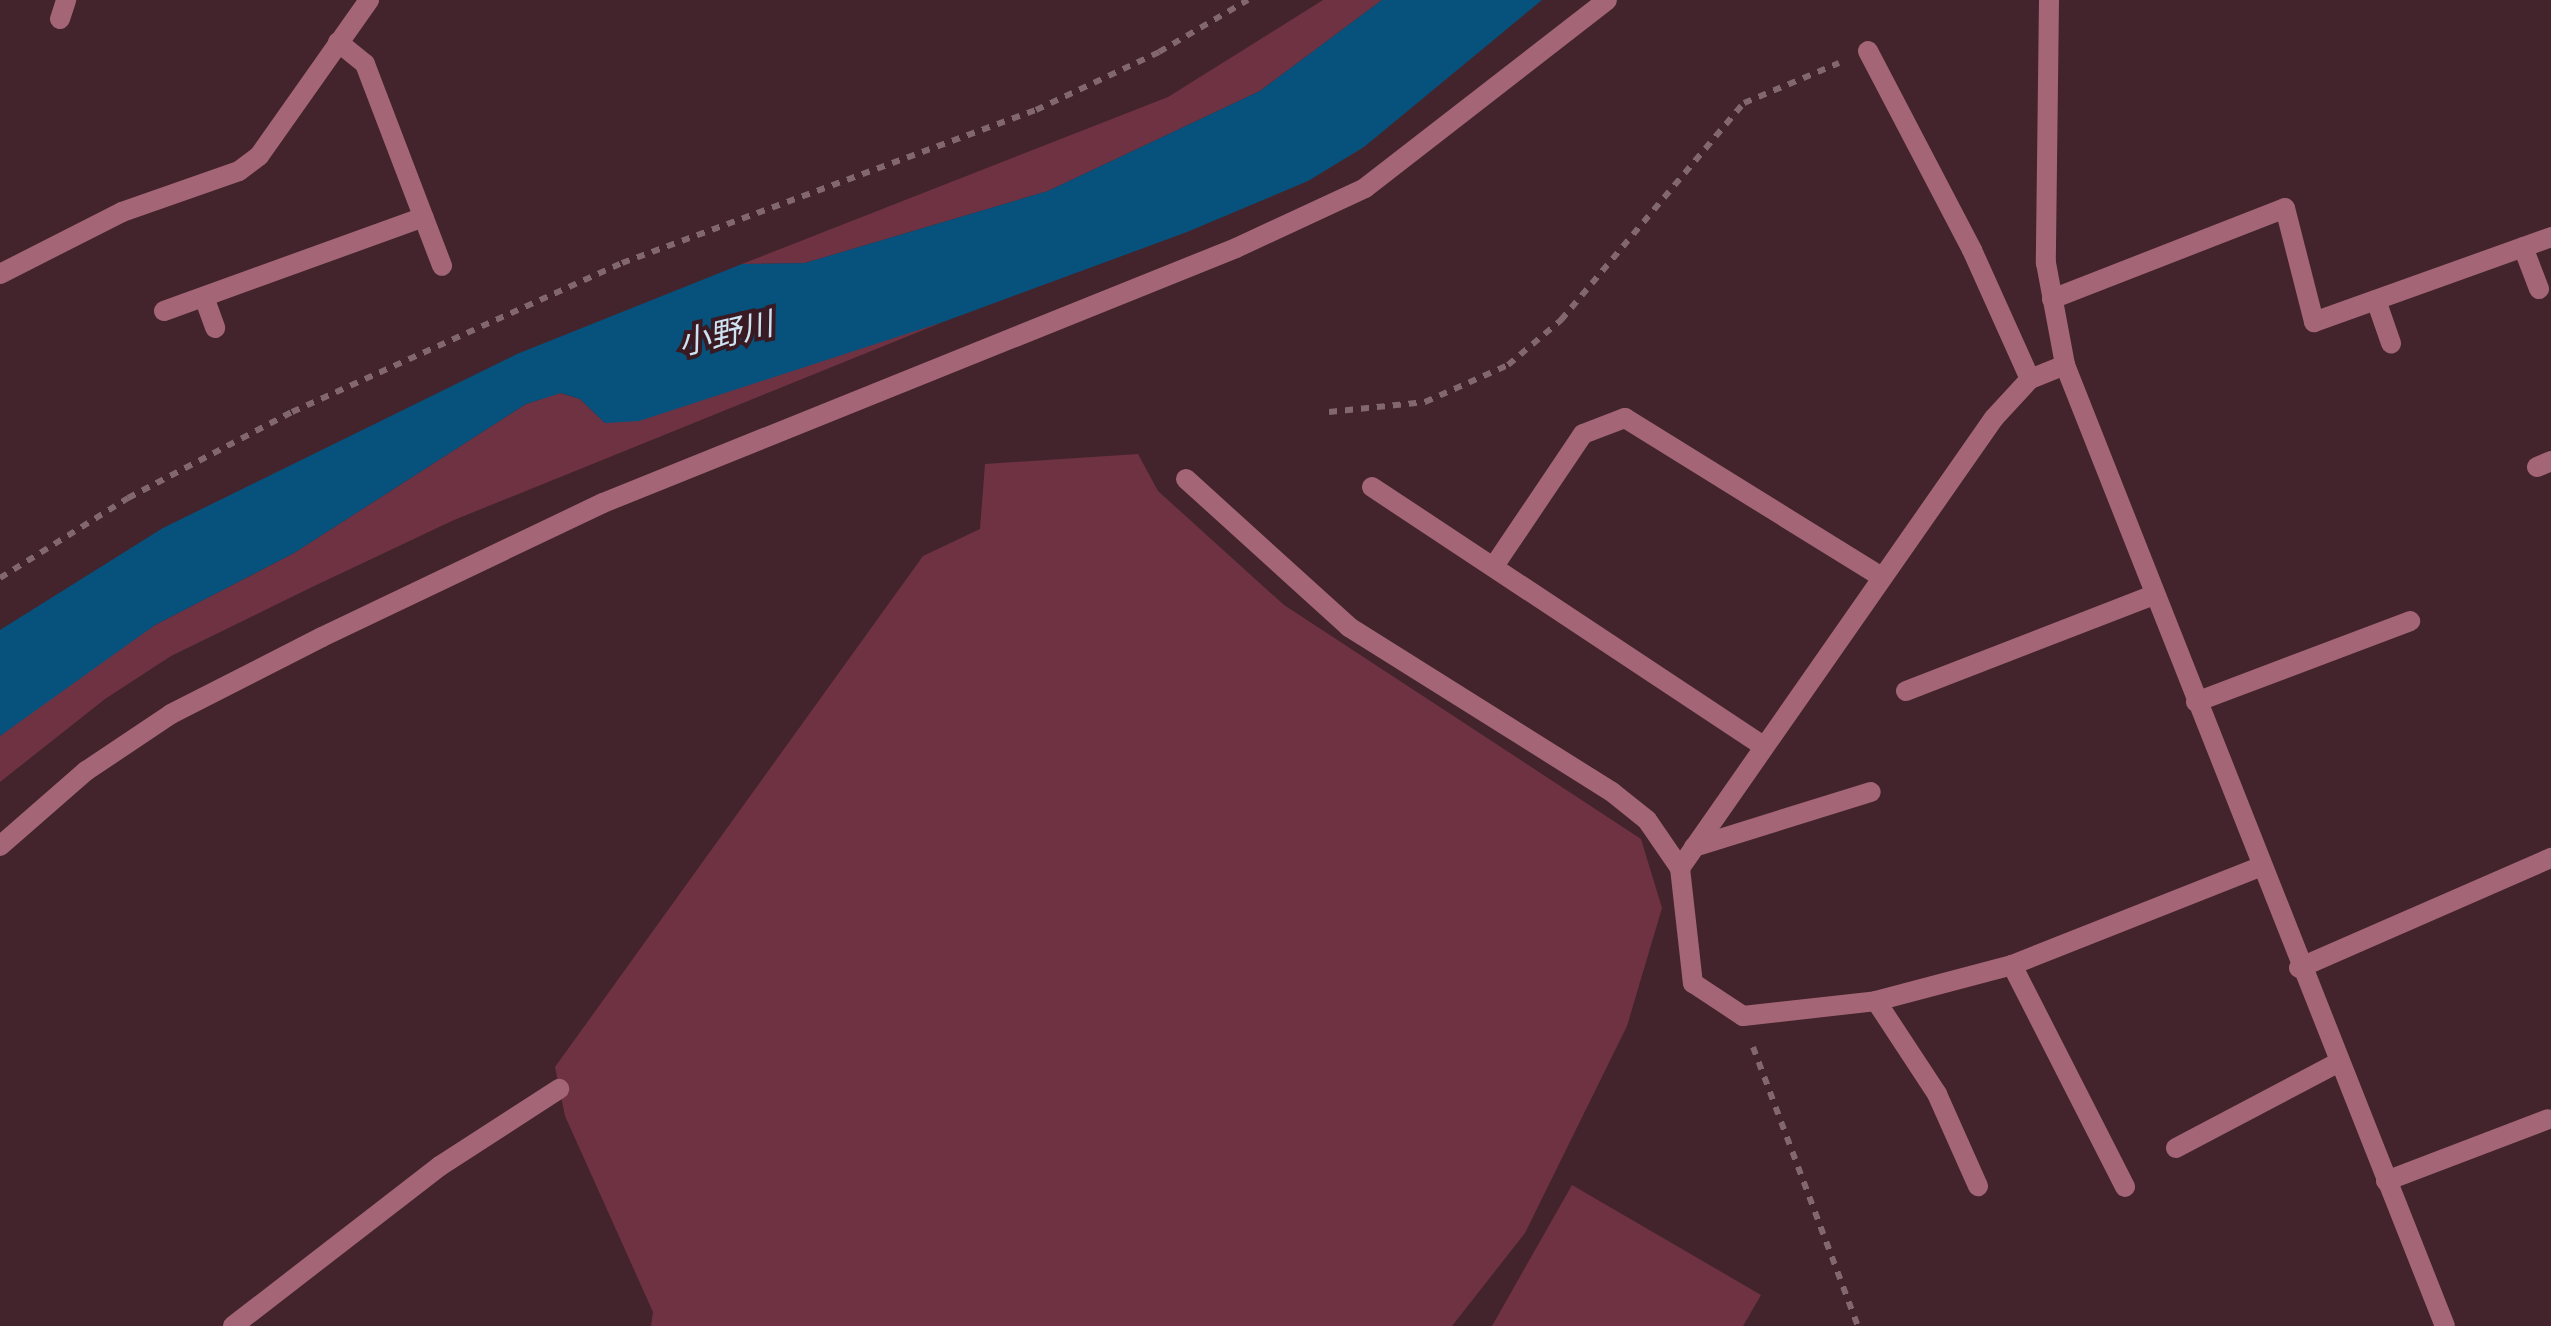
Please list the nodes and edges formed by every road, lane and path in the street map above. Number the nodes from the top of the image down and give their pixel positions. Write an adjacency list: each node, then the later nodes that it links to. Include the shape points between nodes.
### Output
1 (370, 0): 6 (street)
2 (1248, 0): 27 (path, via 1159,52 1036,110 622,263 292,412 128,498)
3 (1608, 0): 34 (street, via 1365,188 1236,248 602,503 322,637 171,714 86,771)
4 (2071, 0): 5 (street)
5 (2049, 6): 15 (street, via 2046,263)
6 (338, 42): 8 (street, via 365,64); 12 (street, via 259,156 239,172 122,212)
7 (1868, 51): 21 (street, via 1972,250); 22 (path, via 1744,103 1561,320 1508,365 1425,402)
8 (422, 217): 11 (street); 14 (street)
9 (2551, 236): 10 (street)
10 (2523, 247): 13 (street); 16 (street)
11 (442, 266)
12 (0, 274)
13 (2539, 289)
14 (204, 297): 17 (street); 18 (street)
15 (2052, 299): 16 (street, via 2284,208 2314,322); 20 (street)
16 (2376, 300): 19 (street)
17 (164, 311)
18 (215, 328)
19 (2391, 342)
20 (2064, 365): 21 (street); 28 (street)
21 (2030, 379): 26 (street, via 1994,418)
22 (1329, 412)
23 (1186, 479): 38 (street, via 1349,627 1612,792 1647,820)
24 (1372, 488): 25 (street)
25 (1494, 566): 26 (street, via 1582,434 1625,418); 32 (street)
26 (1881, 577): 32 (street)
27 (0, 578)
28 (2154, 595): 30 (street); 31 (street)
29 (2410, 621): 31 (street)
30 (1906, 691)
31 (2196, 702): 37 (street)
32 (1762, 745): 35 (street)
33 (1871, 792): 35 (street)
34 (0, 846)
35 (1694, 847): 38 (street)
36 (2551, 858): 40 (street)
37 (2260, 867): 39 (street); 40 (street)
38 (1680, 868): 42 (street, via 1693,983)
39 (2012, 965): 41 (street); 49 (street)
40 (2299, 968): 43 (street)
41 (1876, 1001): 42 (street); 48 (street, via 1936,1094)
42 (1743, 1016): 51 (path)
43 (2337, 1063): 46 (street); 47 (street)
44 (559, 1089): 50 (street, via 440,1166)
45 (2548, 1119): 47 (street)
46 (2176, 1148)
47 (2386, 1181): 52 (street)
48 (1978, 1186)
49 (2126, 1187)
50 (234, 1326)
51 (1858, 1326)
52 (2444, 1326)

